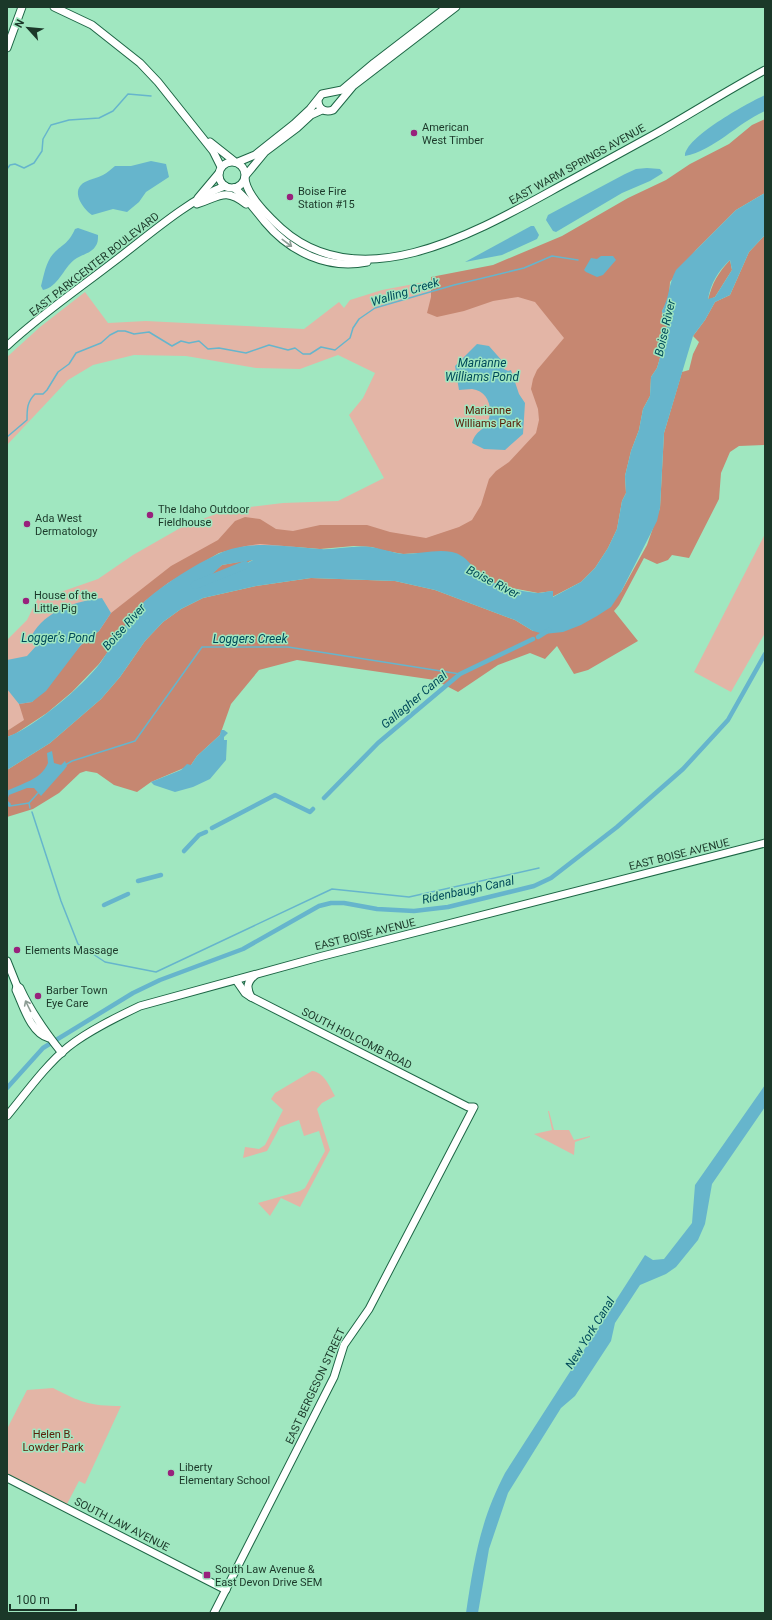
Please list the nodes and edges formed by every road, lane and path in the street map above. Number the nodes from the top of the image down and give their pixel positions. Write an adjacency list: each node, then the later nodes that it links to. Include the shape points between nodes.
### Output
1 (22, 7): 5 (street)
2 (54, 7): 11 (street, via 92,25 140,63 161,85)
3 (447, 7): 7 (street, via 374,62 342,90)
4 (456, 7): 9 (street, via 353,86)
5 (7, 48)
6 (765, 70): 20 (street, EAST WARM SPRINGS AVENUE, via 488,226 454,241)
7 (330, 92): 8 (street, via 322,94); 9 (street, via 336,97)
8 (318, 100): 10 (street); 12 (street, via 302,118 255,155)
9 (337, 104): 10 (street, via 330,111)
10 (322, 110): 14 (street, via 311,114 265,152)
11 (201, 137): 12 (street); 13 (street, via 215,155)
12 (236, 162): 13 (street, via 227,162); 14 (street, via 243,167)
13 (220, 170): 15 (street, via 220,180); 17 (street, EAST PARKCENTER BOULEVARD)
14 (246, 176): 16 (street, via 241,184); 20 (street, EAST WARM SPRINGS AVENUE, via 247,188 251,195 276,224 303,245 323,254 345,258)
15 (225, 186): 16 (street); 17 (street, EAST PARKCENTER BOULEVARD)
16 (234, 188): 19 (street, EAST WARM SPRINGS AVENUE)
17 (195, 201): 18 (street, EAST PARKCENTER BOULEVARD)
18 (188, 207): 19 (street, via 217,195 229,195 239,199); 21 (street, EAST PARKCENTER BOULEVARD)
19 (259, 216): 20 (street, EAST WARM SPRINGS AVENUE, one-way to 20, via 300,252 322,260 352,264)
20 (391, 256)
21 (7, 346)
22 (765, 843): 24 (street, EAST BOISE AVENUE)
23 (7, 961): 27 (street, via 34,1017)
24 (255, 975): 25 (street, EAST BOISE AVENUE); 26 (street, via 247,986)
25 (236, 980): 26 (street, SOUTH HOLCOMB ROAD); 27 (street, EAST BOISE AVENUE, via 140,1006 69,1046)
26 (251, 997): 28 (street, SOUTH HOLCOMB ROAD, via 468,1107)
27 (62, 1053): 29 (street, EAST BOISE AVENUE)
28 (474, 1107): 31 (street, EAST BERGESON STREET, via 369,1309 344,1345 334,1377)
29 (7, 1116)
30 (7, 1478): 31 (street, SOUTH LAW AVENUE)
31 (226, 1590): 32 (street, EAST BERGESON STREET)
32 (214, 1613)

